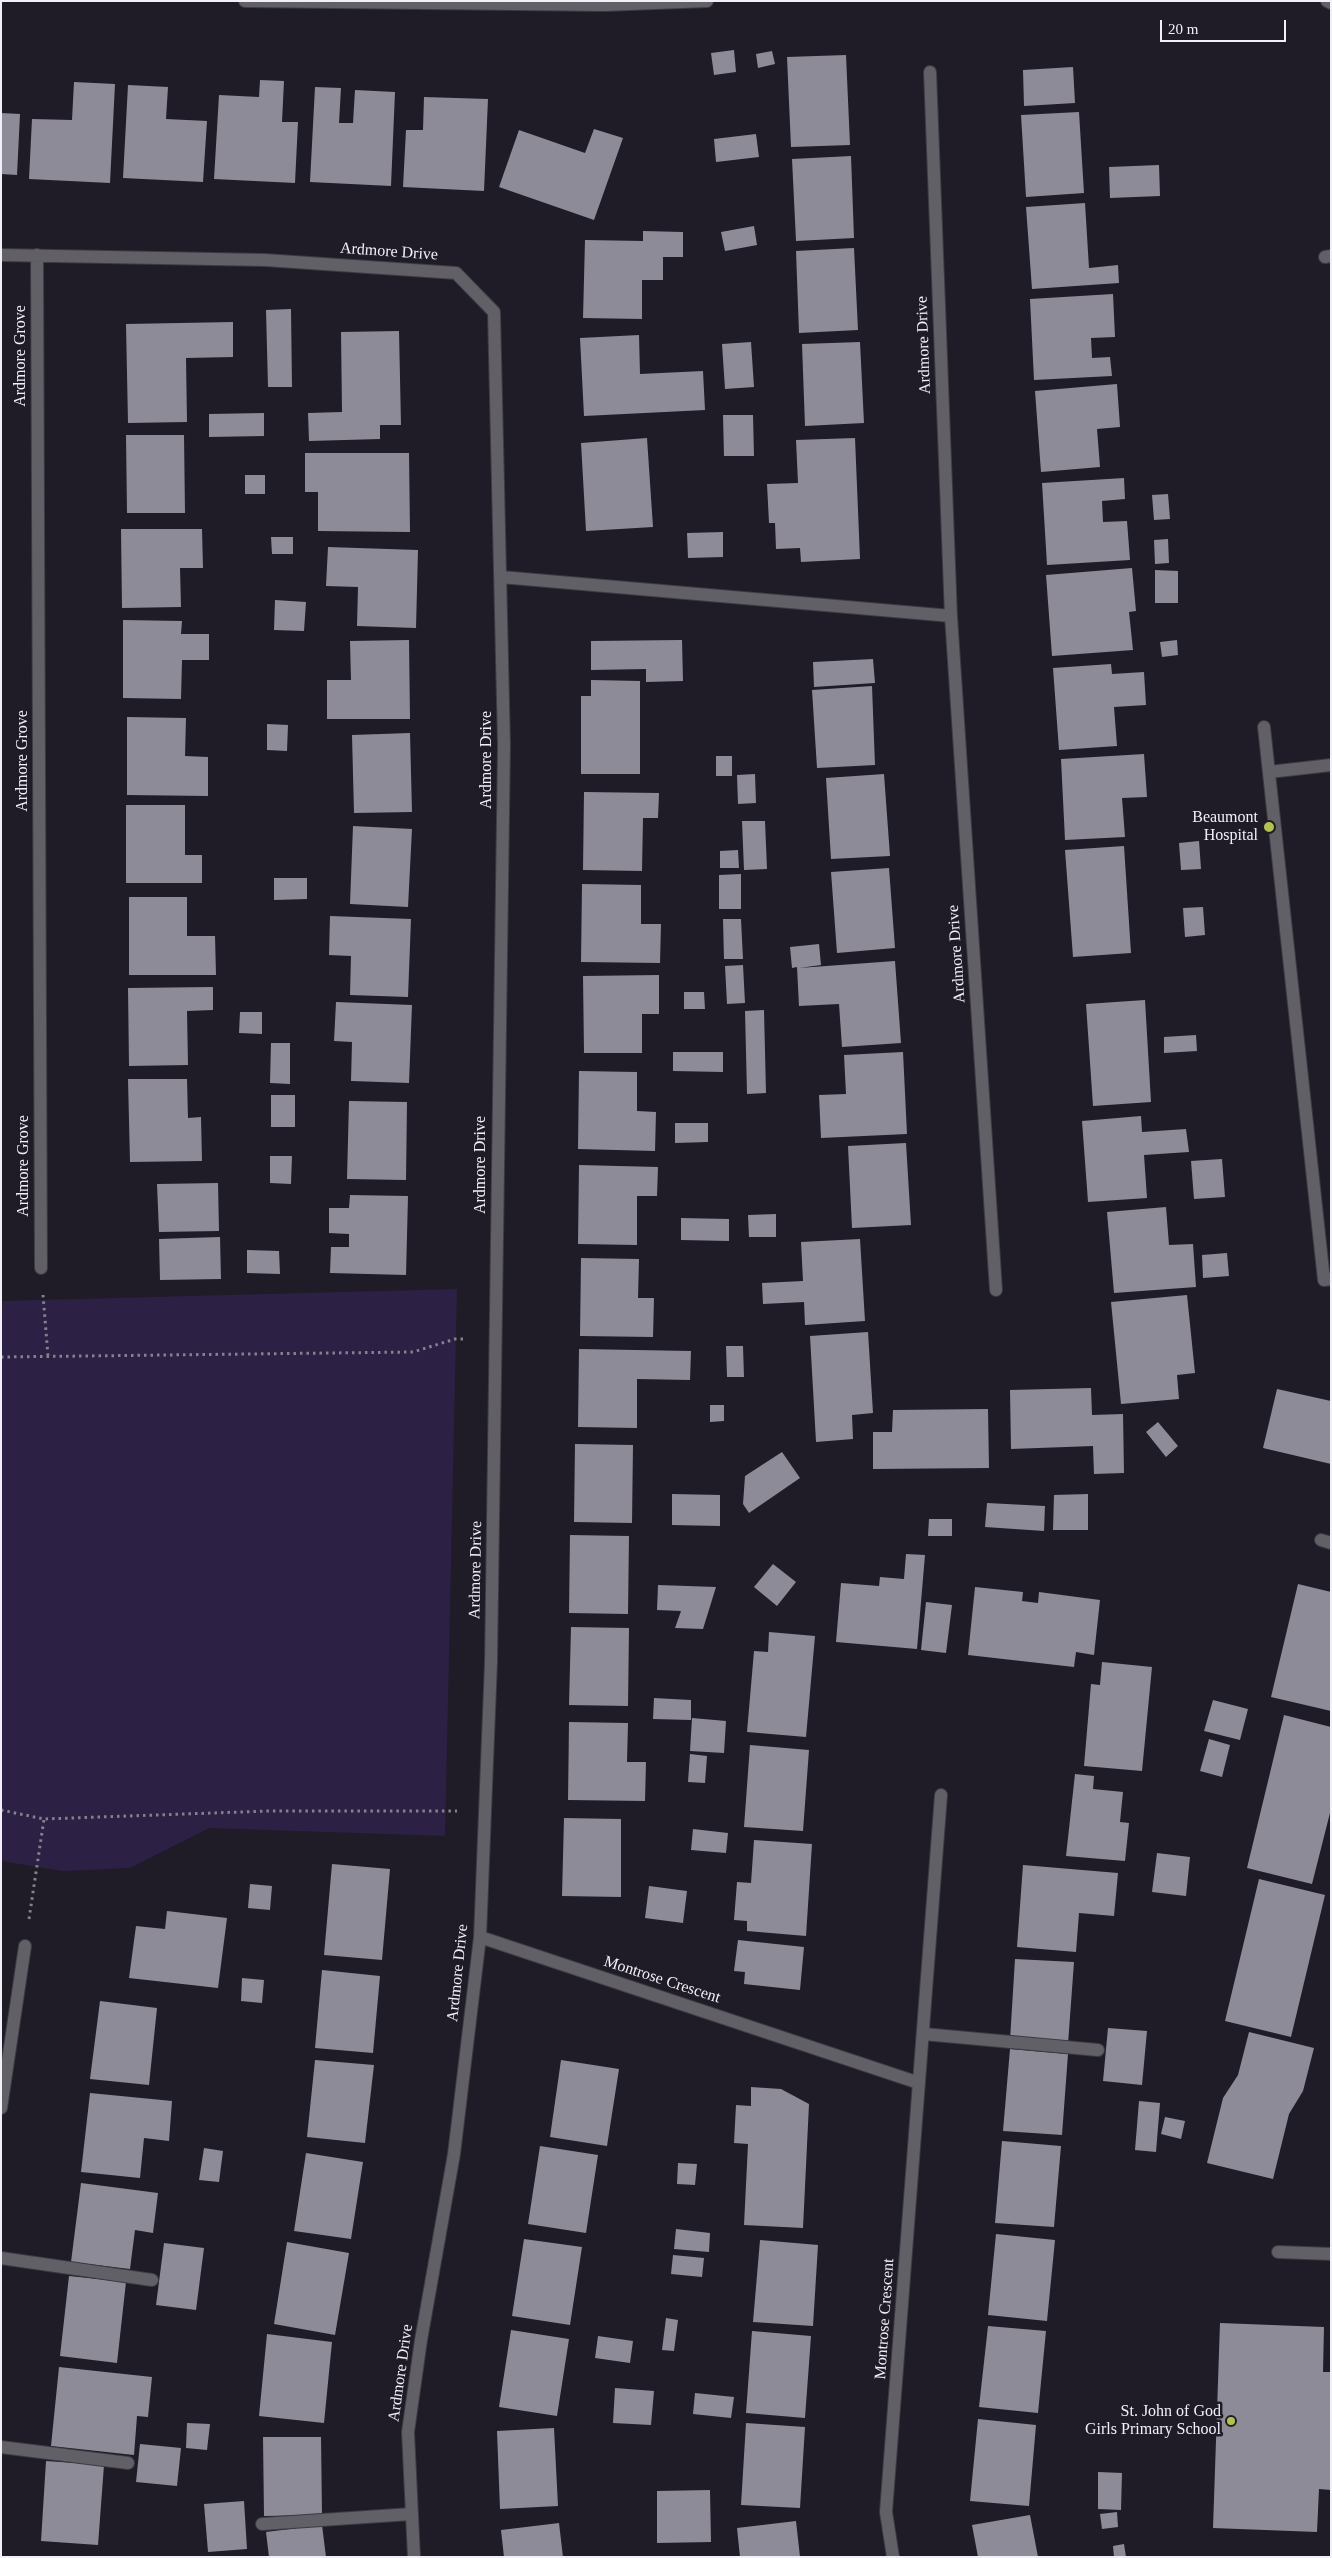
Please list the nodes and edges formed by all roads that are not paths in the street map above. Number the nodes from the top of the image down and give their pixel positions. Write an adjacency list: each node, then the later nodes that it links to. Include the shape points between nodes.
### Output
1 (245, 1): 2 (street, via 595,5)
2 (707, 1)
3 (1327, 1): 4 (street)
4 (1331, 3)
5 (930, 72): 9 (street, Ardmore Drive)
6 (1, 255): 7 (street, Ardmore Drive)
7 (37, 255): 8 (street, Ardmore Drive, via 265,260 456,273 494,312); 13 (street, Ardmore Grove)
8 (501, 577): 9 (street); 17 (street, Ardmore Drive, via 504,745 496,1338 491,1652)
9 (950, 616): 15 (street, Ardmore Drive)
10 (1264, 727): 12 (street)
11 (1331, 764): 12 (street)
12 (1270, 772): 14 (street, via 1324,1280)
13 (41, 1268)
14 (1331, 1279)
15 (996, 1290)
16 (941, 1796): 19 (street, Montrose Crescent)
17 (480, 1937): 21 (street, Montrose Crescent); 29 (street, Ardmore Drive, via 454,2154 408,2432)
18 (25, 1946): 22 (street)
19 (924, 2034): 20 (street); 21 (street, Montrose Crescent)
20 (1098, 2050)
21 (919, 2084): 32 (street, Montrose Crescent, via 886,2512)
22 (1, 2108)
23 (1278, 2252): 24 (street)
24 (1331, 2254)
25 (1, 2258): 26 (street)
26 (152, 2280)
27 (1, 2447): 28 (street)
28 (128, 2464)
29 (411, 2514): 30 (street); 31 (street, Ardmore Drive)
30 (262, 2524)
31 (414, 2557)
32 (893, 2557)

